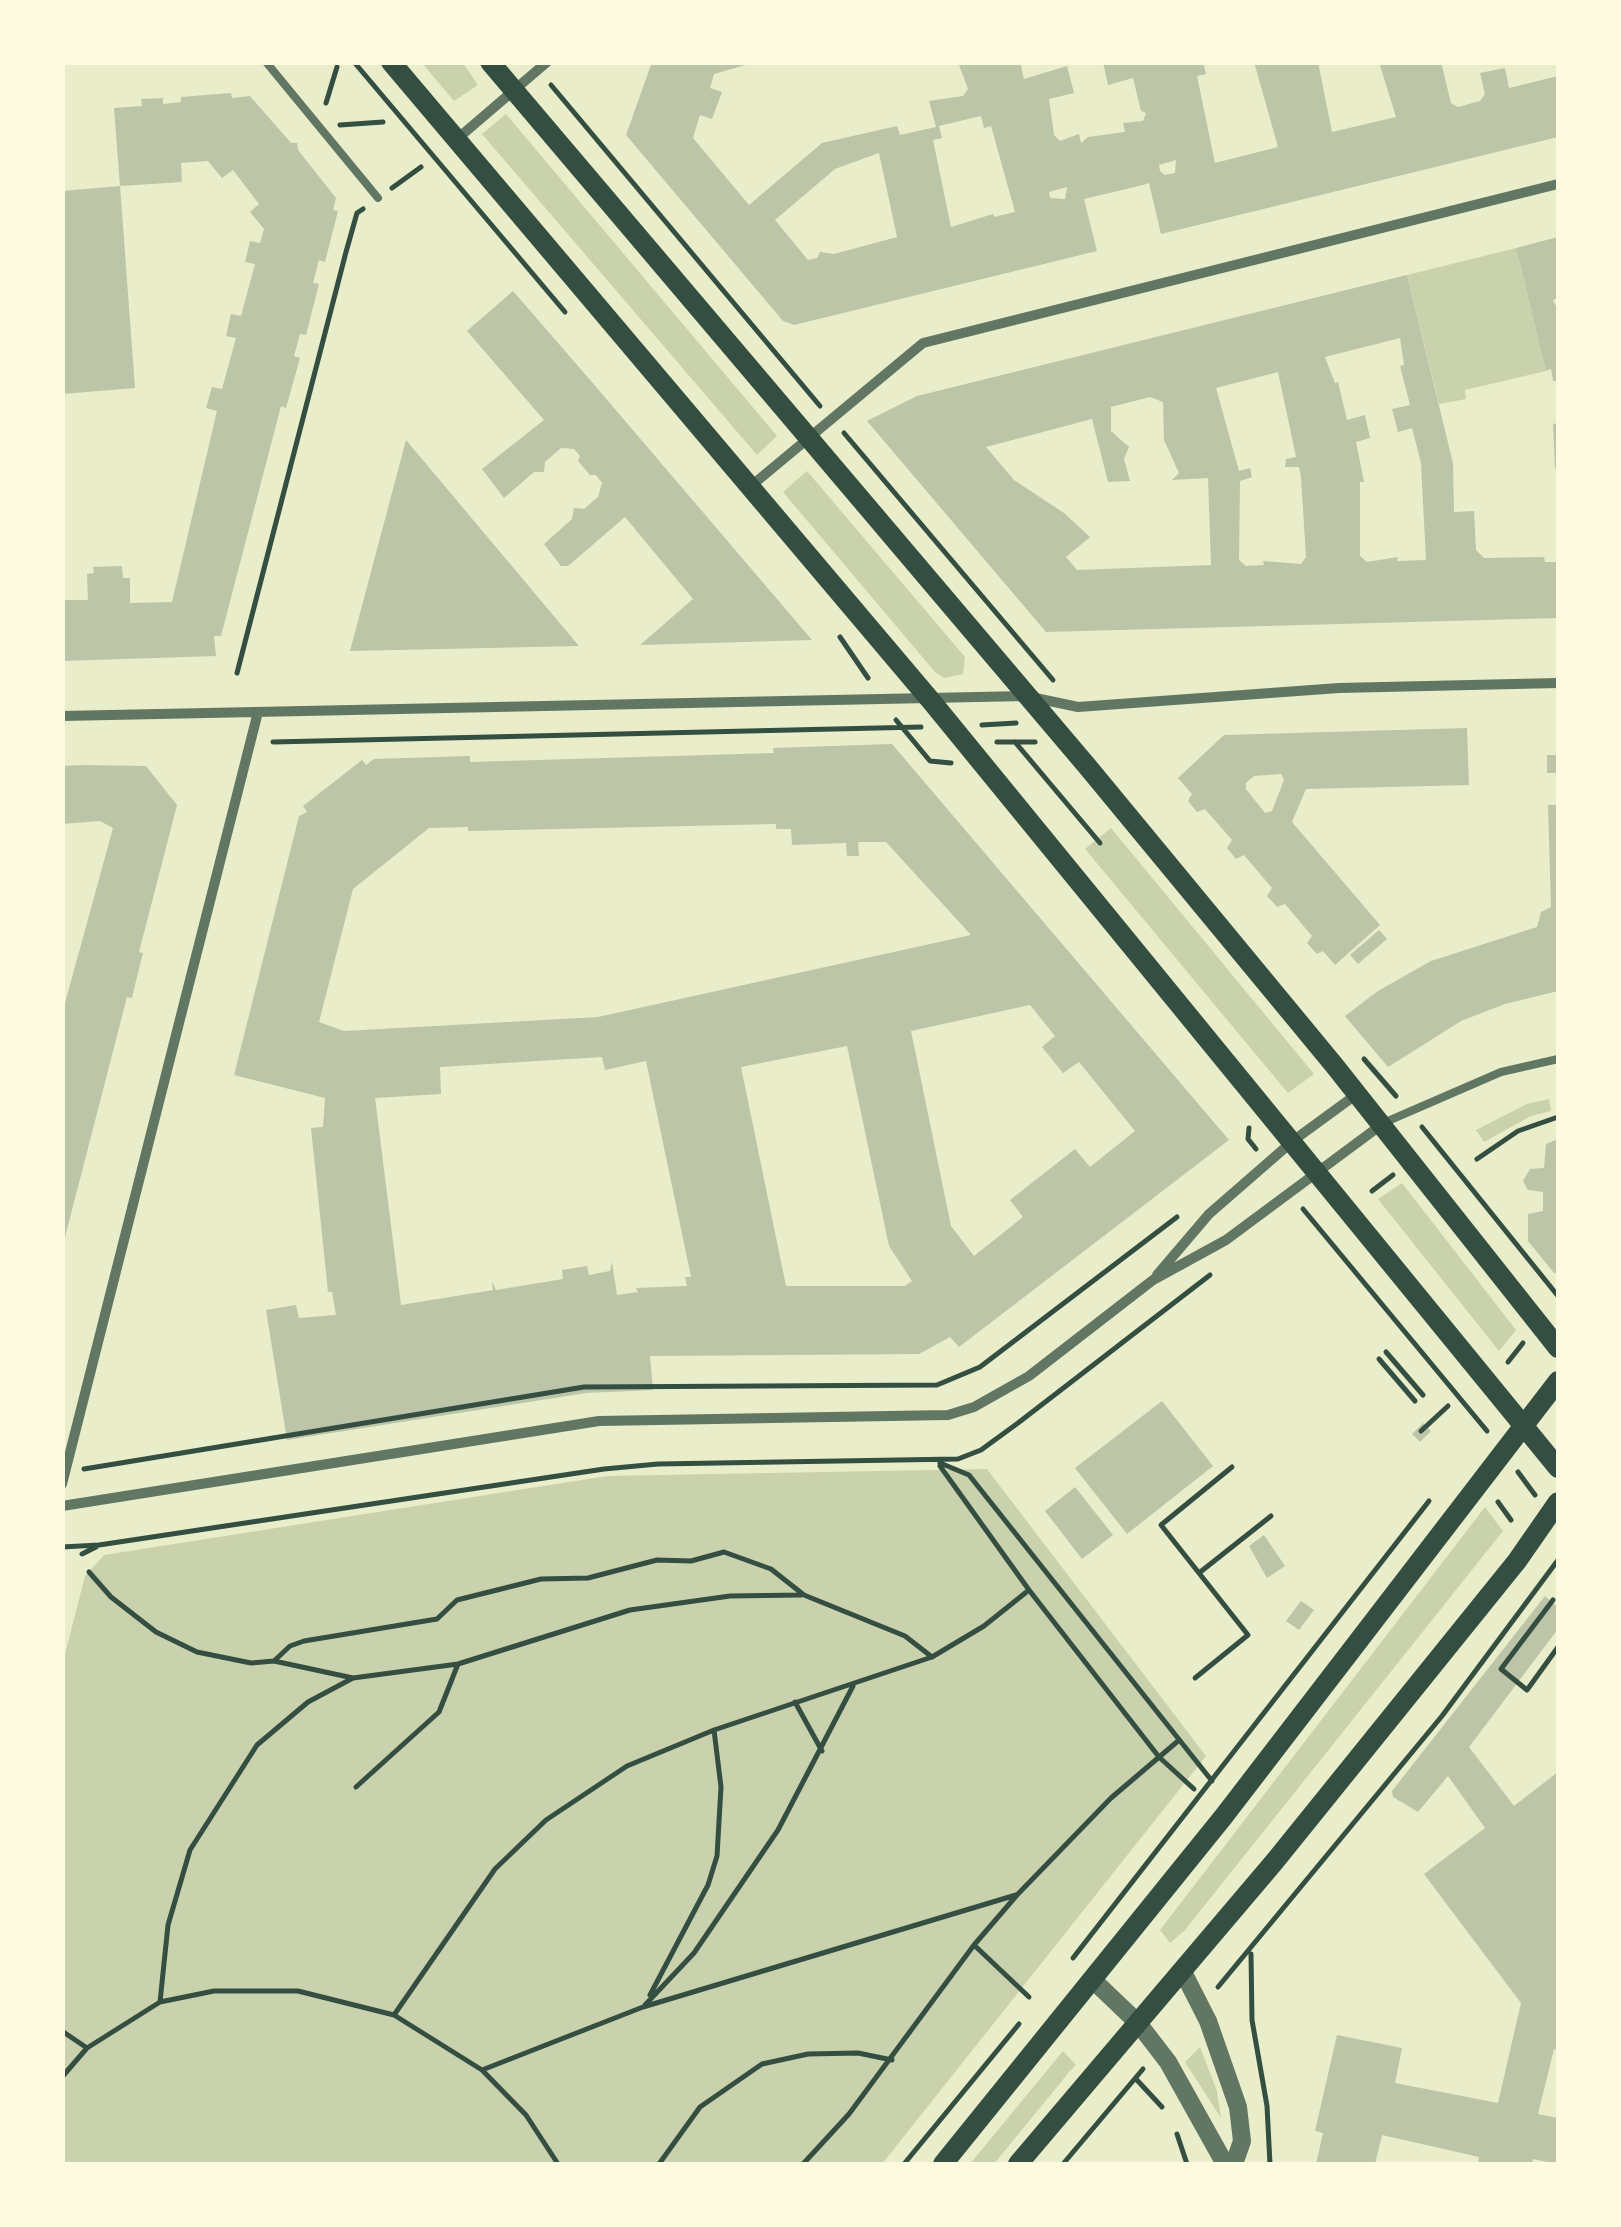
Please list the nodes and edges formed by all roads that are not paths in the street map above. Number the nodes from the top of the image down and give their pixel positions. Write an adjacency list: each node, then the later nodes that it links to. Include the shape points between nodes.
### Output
1 (266, 62): 8 (lane)
2 (391, 62): 6 (main road)
3 (490, 62): 5 (main road)
4 (547, 62): 5 (street)
5 (514, 91): 6 (street); 9 (main road)
6 (456, 140): 10 (main road)
7 (1558, 184): 9 (street, via 923,342)
8 (378, 198)
9 (807, 436): 10 (street); 12 (main road)
10 (751, 486): 13 (main road)
11 (1558, 683): 12 (street, via 1348,688 1078,708)
12 (1026, 696): 13 (street); 17 (main road)
13 (932, 702): 14 (street); 19 (main road)
14 (258, 712): 15 (street); 26 (street)
15 (62, 716)
16 (1558, 1059): 18 (lane, via 1501,1072)
17 (1357, 1094): 18 (main road); 19 (street)
18 (1381, 1124): 20 (street); 22 (main road)
19 (1294, 1140): 20 (main road); 21 (street, via 1209,1214)
20 (1319, 1170): 21 (street, via 1226,1240); 24 (main road)
21 (1154, 1280): 28 (street, via 1029,1376 974,1407 926,1417 599,1421)
22 (1558, 1348)
23 (1558, 1381): 24 (main road)
24 (1525, 1426): 25 (main road); 30 (main road)
25 (1558, 1468)
26 (62, 1484)
27 (1558, 1502): 29 (main road)
28 (62, 1506)
29 (1183, 1972): 31 (main road); 35 (street, via 1238,2107 1242,2141)
30 (1094, 1981): 31 (street); 32 (main road)
31 (1138, 2023): 33 (main road); 34 (street, via 1195,2104)
32 (942, 2164)
33 (1018, 2164)
34 (1225, 2164)
35 (1234, 2164)

